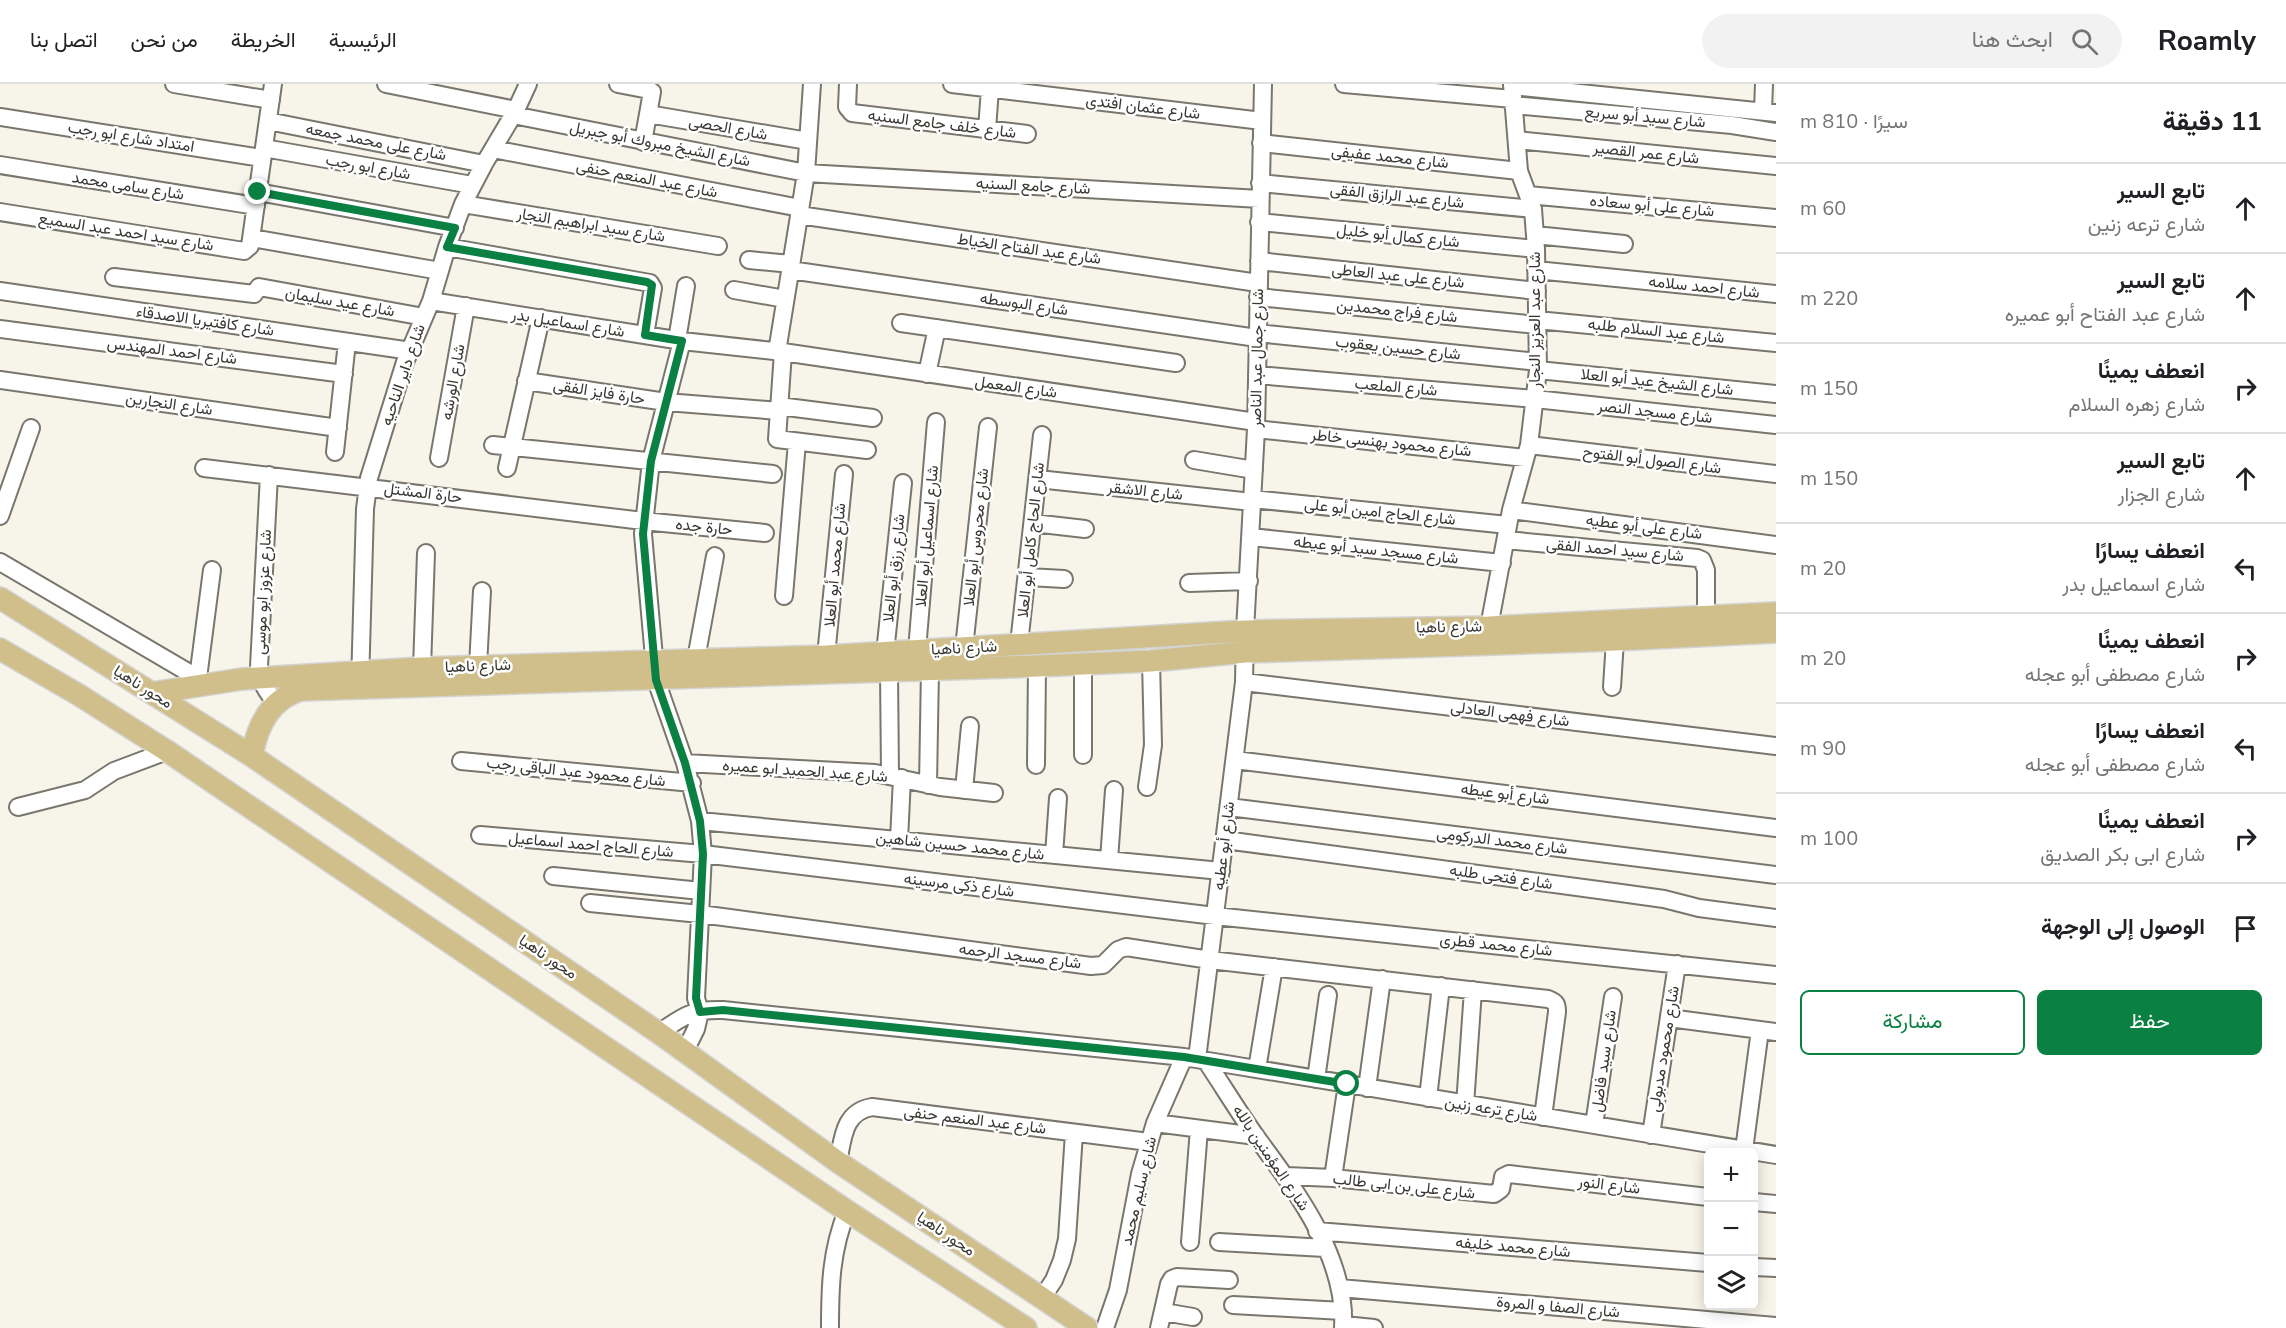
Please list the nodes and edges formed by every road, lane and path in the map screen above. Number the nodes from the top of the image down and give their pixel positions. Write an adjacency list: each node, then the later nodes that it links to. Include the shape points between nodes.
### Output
1 (174, 84): 12 (street)
2 (386, 84): 15 (street, شارع الشيخ مبروك أبو جبريل)
3 (528, 84): 15 (street, شارع داير الناحيه)
4 (618, 84): 16 (street, via 652,92)
5 (812, 84): 24 (street)
6 (848, 84): 20 (street, شارع خلف جامع السنيه, via 847,107 852,113)
7 (952, 84): 11 (street, شارع عثمان افتدى)
8 (1263, 84): 19 (street, شارع جمال عبد الناصر)
9 (1344, 84): 13 (street)
10 (1764, 84): 14 (street)
11 (990, 88): 19 (street, شارع عثمان افتدى); 20 (street)
12 (272, 92): 18 (street)
13 (1513, 93): 14 (street); 21 (street, شارع سيد أبو سريع); 23 (street, شارع عبد العزيز النجار)
14 (1770, 112)
15 (515, 113): 25 (street, شارع الشيخ مبروك أبو جبريل); 27 (street, شارع داير الناحيه)
16 (648, 114): 24 (street, شارع الحصى); 25 (street)
17 (0, 117): 28 (street, امتداد شارع ابو رجب)
18 (268, 121): 28 (street); 29 (street, شارع على محمد جمعه)
19 (1262, 121): 26 (street, شارع جمال عبد الناصر)
20 (987, 129): 22 (street, شارع خلف جامع السنيه)
21 (1776, 132)
22 (1028, 134)
23 (1517, 140): 31 (street, شارع عمر القصير); 32 (street, شارع عبد العزيز النجار)
24 (808, 141): 33 (street)
25 (643, 142): 33 (street, شارع الشيخ مبروك أبو جبريل)
26 (1261, 143): 32 (street, شارع محمد عفيفى); 35 (street, شارع جمال عبد الناصر)
27 (493, 149): 29 (street, شارع داير الناحيه); 40 (street, شارع عبد المنعم حنفى)
28 (263, 153): 34 (street, شارع ابو رجب); 36 (street)
29 (484, 164): 34 (street, شارع داير الناحيه)
30 (0, 165): 36 (street, شارع سامى محمد)
31 (1776, 166)
32 (1520, 171): 37 (street, شارع عبد العزيز النجار)
33 (806, 172): 35 (street, شارع جامع السنيه); 40 (street)
34 (472, 186): 38 (street, شارع داير الناحيه)
35 (1260, 191): 37 (street, شارع عبد الرازق الفقى); 42 (street, شارع جمال عبد الناصر)
36 (257, 199): 43 (street, شارع سامى محمد); 44 (street)
37 (1530, 202): 41 (street, شارع على أبو سعاده); 45 (street, شارع عبد العزيز النجار)
38 (463, 204): 43 (street, شارع داير الناحيه); 47 (street, شارع سيد ابراهيم النجار)
39 (0, 212): 44 (street, شارع سيد احمد عبد السميع, via 240,251)
40 (800, 212): 51 (street); 57 (street, شارع عبد الفتاح الخياط)
41 (1776, 218)
42 (1260, 222): 45 (street, شارع كمال أبو خليل); 50 (street, شارع جمال عبد الناصر)
43 (455, 228): 48 (street, شارع داير الناحيه)
44 (251, 242): 53 (street, شارع سيد احمد عبد السميع)
45 (1535, 242): 46 (street, شارع كمال أبو خليل); 52 (street, شارع عبد العزيز النجار)
46 (1624, 243)
47 (718, 246)
48 (447, 247): 53 (street, شارع داير الناحيه); 70 (street, via 650,283 653,288)
49 (749, 260): 51 (street, شارع البوسطه)
50 (1259, 261): 57 (street, شارع جمال عبد الناصر); 59 (street, شارع على عبد العاطى)
51 (790, 267): 61 (street); 71 (street, شارع البوسطه)
52 (1536, 270): 59 (street, شارع عبد العزيز النجار); 60 (street, شارع احمد سلامه)
53 (440, 271): 62 (street, شارع داير الناحيه)
54 (114, 277): 64 (street, شارع عيد سليمان, via 254,294 261,287)
55 (686, 286): 72 (street)
56 (734, 290): 61 (street)
57 (1258, 290): 67 (street, شارع فراج محمدين); 71 (street, شارع جمال عبد الناصر)
58 (0, 291): 73 (street, شارع كافتيريا الاصدقاء)
59 (1536, 291): 67 (street, شارع عبد العزيز النجار)
60 (1776, 294)
61 (785, 299): 76 (street)
62 (431, 301): 63 (street, شارع اسماعيل بدر); 64 (street, شارع داير الناحيه)
63 (466, 306): 65 (street, شارع اسماعيل بدر); 102 (street, شارع الورشه)
64 (424, 317): 75 (street, شارع داير الناحيه)
65 (540, 318): 70 (street, شارع اسماعيل بدر); 83 (street)
66 (901, 323): 68 (street)
67 (1537, 323): 74 (street, شارع عبد السلام طلبه); 78 (street, شارع عبد العزيز النجار)
68 (937, 328): 77 (street); 80 (street)
69 (0, 329): 79 (street, شارع احمد المهندس)
70 (645, 335): 72 (street, شارع اسماعيل بدر)
71 (1257, 335): 78 (street, شارع حسين يعقوب); 81 (street, شارع جمال عبد الناصر)
72 (679, 341): 76 (street, شارع اسماعيل بدر); 86 (street)
73 (347, 342): 75 (street, شارع كافتيريا الاصدقاء); 79 (street)
74 (1776, 343)
75 (411, 351): 114 (street, شارع داير الناحيه)
76 (780, 352): 80 (street, شارع المعمل); 87 (street)
77 (1176, 363)
78 (1538, 366): 84 (street, شارع الشيخ عيد أبو العلا); 85 (street, شارع عبد العزيز النجار)
79 (344, 374): 94 (street)
80 (927, 374): 90 (street, شارع المعمل)
81 (1257, 375): 85 (street, شارع الملعب); 90 (street, شارع جمال عبد الناصر)
82 (0, 380): 94 (street, شارع النجارين)
83 (526, 381): 86 (street, حارة فايز الفقى); 98 (street)
84 (1776, 394)
85 (1534, 399): 91 (street, شارع مسجد النصر); 101 (street, شارع عبد العزيز النجار)
86 (666, 402): 87 (street, حارة فايز الفقى); 104 (street)
87 (779, 409): 88 (street, حارة فايز الفقى); 96 (street, via 777,439)
88 (873, 418)
89 (936, 422): 145 (street, شارع اسماعيل أبو العلا)
90 (1256, 425): 101 (street, شارع محمود بهنسى خاطر); 107 (street, شارع جمال عبد الناصر)
91 (1776, 425)
92 (988, 426): 143 (street, شارع محروس أبو العلا)
93 (31, 428): 116 (street)
94 (338, 428): 100 (street)
95 (1042, 435): 112 (street, شارع الحاج كامل أبو العلا)
96 (797, 442): 99 (street); 134 (street)
97 (493, 445): 98 (street)
98 (512, 446): 104 (street); 106 (street)
99 (867, 450)
100 (335, 452)
101 (1527, 452): 110 (street, شارع الصول أبو الفتوح); 119 (street, شارع عبد العزيز النجار)
102 (439, 458)
103 (1194, 460): 107 (street)
104 (651, 461): 108 (street); 117 (street)
105 (204, 468): 111 (street, حارة المشتل)
106 (507, 468)
107 (1254, 470): 115 (street, شارع جمال عبد الناصر)
108 (772, 474)
109 (844, 474): 146 (street, شارع محمد أبو العلا)
110 (1776, 474)
111 (270, 475): 114 (street, حارة المشتل); 156 (street, شارع عزوز ابو موسى)
112 (1038, 479): 115 (street, شارع الاشقر); 118 (street, شارع الحاج كامل أبو العلا)
113 (903, 483): 149 (street, شارع رزق أبو العلا)
114 (368, 486): 117 (street, حارة المشتل); 157 (street, شارع داير الناحيه)
115 (1252, 501): 119 (street, شارع الحاج امين أبو على); 122 (street, شارع جمال عبد الناصر)
116 (0, 516)
117 (643, 521): 121 (street, حارة جده); 155 (street)
118 (1033, 523): 120 (street); 129 (street, شارع الحاج كامل أبو العلا)
119 (1508, 525): 123 (street, شارع على أبو عطيه); 127 (street, شارع عبد العزيز النجار); 137 (street, شارع سيد احمد الفقى, via 1702,560 1706,570)
120 (1085, 529)
121 (765, 533)
122 (1251, 537): 127 (street, شارع مسجد سيد أبو عيطه); 131 (street, شارع جمال عبد الناصر)
123 (1776, 545)
124 (426, 553): 153 (street)
125 (715, 556): 147 (street)
126 (0, 562): 158 (street)
127 (1502, 563): 138 (street, شارع عبد العزيز النجار)
128 (212, 570): 158 (street)
129 (1028, 577): 130 (street); 142 (street, شارع الحاج كامل أبو العلا)
130 (1064, 579)
131 (1249, 581): 132 (street); 141 (street, شارع جمال عبد الناصر)
132 (1189, 583)
133 (482, 591): 151 (street)
134 (784, 596)
135 (0, 598): 161 (main road, محور ناهيا)
136 (1776, 613): 137 (main road, شارع ناهيا)
137 (1706, 616): 138 (main road, شارع ناهيا)
138 (1489, 627): 141 (main road, شارع ناهيا)
139 (1776, 632): 140 (main road, شارع ناهيا)
140 (1615, 640): 141 (main road, شارع ناهيا); 160 (street)
141 (1245, 642): 142 (main road, شارع ناهيا); 148 (main road, شارع ناهيا); 159 (street, شارع أبو عطيه)
142 (1019, 644): 143 (main road, شارع ناهيا)
143 (964, 648): 145 (main road, شارع ناهيا)
144 (0, 649): 165 (main road)
145 (917, 651): 149 (main road, شارع ناهيا)
146 (826, 656): 147 (main road, شارع ناهيا); 149 (main road, شارع ناهيا)
147 (696, 659): 155 (main road, شارع ناهيا)
148 (1151, 661): 150 (main road, شارع ناهيا); 175 (street, via 1153,745)
149 (887, 662): 154 (main road, شارع ناهيا); 155 (main road, شارع ناهيا); 172 (street, شارع رزق أبو العلا)
150 (1083, 664): 152 (main road, شارع ناهيا); 166 (street)
151 (478, 666): 153 (main road, شارع ناهيا); 155 (main road, شارع ناهيا)
152 (1036, 666): 154 (main road, شارع ناهيا); 171 (street)
153 (422, 668): 157 (main road, شارع ناهيا)
154 (930, 669): 174 (street)
155 (655, 670): 157 (main road, شارع ناهيا); 170 (street)
156 (260, 678): 157 (main road, شارع ناهيا); 158 (main road, شارع ناهيا); 162 (street, شارع عزوز ابو موسى)
157 (360, 679): 162 (main road, شارع ناهيا, via 301,690)
158 (203, 681): 161 (main road, شارع ناهيا)
159 (1244, 682): 164 (street, شارع فهمى العادلى); 168 (street, شارع أبو عطيه)
160 (1612, 687)
161 (152, 693): 167 (main road, محور ناهيا)
162 (276, 704): 167 (main road, شارع ناهيا, via 260,726)
163 (970, 726): 176 (street)
164 (1776, 746)
165 (166, 751): 180 (street, via 114,771 85,790); 238 (main road)
166 (1083, 755)
167 (252, 756): 210 (main road, محور ناهيا)
168 (1235, 760): 181 (street, شارع أبو عطيه); 183 (street, شارع أبو عيطه)
169 (461, 761): 173 (street, شارع محمود عبد الباقى رجب)
170 (685, 763): 172 (street, شارع عبد الحميد ابو عميره); 173 (street)
171 (1036, 765)
172 (896, 777): 174 (street, شارع عبد الحميد ابو عميره); 185 (street, شارع رزق أبو العلا)
173 (692, 783): 182 (street)
174 (928, 785): 176 (street, شارع عبد الحميد ابو عميره)
175 (1147, 787)
176 (964, 790): 178 (street, شارع عبد الحميد ابو عميره)
177 (1114, 790): 189 (street)
178 (994, 793)
179 (1058, 798): 188 (street)
180 (18, 807)
181 (1229, 807): 186 (street, شارع أبو عطيه); 191 (street, شارع محمد الدركومى)
182 (700, 821): 185 (street, شارع محمد حسين شاهين); 187 (street)
183 (1776, 828)
184 (480, 835): 187 (street, شارع الحاج احمد اسماعيل)
185 (899, 840): 188 (street, شارع محمد حسين شاهين)
186 (1225, 840): 190 (street, شارع أبو عطيه); 197 (street, شارع فتحى طلبه, via 1664,899 1699,908)
187 (703, 854): 193 (street); 196 (street, شارع ذكى مرسينه)
188 (1054, 855): 189 (street, شارع محمد حسين شاهين)
189 (1109, 860): 190 (street, شارع محمد حسين شاهين)
190 (1221, 871): 196 (street, شارع أبو عطيه)
191 (1776, 875)
192 (553, 876): 193 (street)
193 (701, 891): 195 (street)
194 (590, 903): 195 (street, شارع مسجد الرحمه)
195 (700, 914): 198 (street, شارع مسجد الرحمه, via 1091,966 1102,965 1126,947); 207 (street, via 696,998)
196 (1215, 916): 198 (street, شارع أبو عطيه); 199 (street, شارع محمد قطرى)
197 (1776, 918)
198 (1210, 960): 200 (street, شارع مسجد الرحمه); 212 (street, شارع أبو عطيه)
199 (1677, 964): 201 (street, شارع محمد قطرى); 208 (street, شارع محمود مدبولى)
200 (1274, 967): 202 (street, شارع مسجد الرحمه); 213 (street)
201 (1776, 975)
202 (1382, 979): 203 (street, شارع مسجد الرحمه); 216 (street)
203 (1441, 986): 204 (street, شارع مسجد الرحمه); 217 (street)
204 (1473, 990): 218 (street); 219 (street, شارع مسجد الرحمه, via 1554,1001 1557,1006)
205 (1328, 995): 214 (street)
206 (1613, 997): 221 (street, شارع سيد فاضل)
207 (700, 1012): 210 (street, شارع ترعه زنين, via 682,1016); 211 (street); 212 (street, شارع ترعه زنين, via 723,1010)
208 (1669, 1018): 209 (street); 224 (street, شارع محمود مدبولى)
209 (1768, 1031): 228 (street)
210 (659, 1033): 211 (main road, محور ناهيا)
211 (685, 1051): 231 (main road, محور ناهيا)
212 (1196, 1059): 213 (street, شارع ترعه زنين); 220 (street, شارع سليم محمد); 225 (street, شارع المؤمنين بالله)
213 (1257, 1069): 214 (street, شارع ترعه زنين)
214 (1316, 1079): 215 (street, شارع ترعه زنين)
215 (1347, 1084): 216 (street, شارع ترعه زنين); 234 (street)
216 (1367, 1088): 217 (street, شارع ترعه زنين)
217 (1428, 1098): 218 (street, شارع ترعه زنين)
218 (1465, 1105): 219 (street, شارع ترعه زنين)
219 (1543, 1117): 221 (street, شارع ترعه زنين)
220 (1155, 1123): 222 (street); 226 (street, شارع سليم محمد)
221 (1594, 1125): 224 (street, شارع ترعه زنين)
222 (1199, 1129): 225 (street); 240 (street)
223 (1074, 1133): 226 (street, شارع عبد المنعم حنفى); 231 (street, شارع عبد المنعم حنفى, via 872,1107 858,1111 848,1120); 248 (street, via 1067,1239 1054,1280)
224 (1651, 1135): 227 (street, شارع ترعه زنين)
225 (1256, 1136): 233 (street, شارع المؤمنين بالله)
226 (1149, 1142): 257 (street, شارع سليم محمد, via 1118,1290)
227 (1732, 1148)
228 (1744, 1148)
229 (1758, 1152): 230 (street, شارع ترعه زنين)
230 (1776, 1155)
231 (838, 1162): 248 (main road, محور ناهيا)
232 (1509, 1174): 234 (street, شارع على بن ابى طالب, via 1494,1194); 235 (street, شارع النور)
233 (1286, 1176): 234 (street, شارع على بن ابى طالب); 239 (street, شارع المؤمنين بالله)
234 (1333, 1178)
235 (1704, 1197)
236 (1758, 1202): 237 (street)
237 (1776, 1204)
238 (847, 1211): 254 (street, via 831,1264); 255 (main road)
239 (1317, 1231): 242 (street, شارع المؤمنين بالله); 243 (street, شارع محمد خليفه)
240 (1190, 1242)
241 (1219, 1242): 242 (street)
242 (1325, 1248): 247 (street, شارع المؤمنين بالله)
243 (1704, 1263)
244 (1758, 1267): 245 (street)
245 (1776, 1268)
246 (1229, 1280): 251 (street, via 1172,1279)
247 (1340, 1288): 252 (street, شارع المؤمنين بالله); 253 (street, شارع الصفا و المروة)
248 (1042, 1298): 256 (main road, محور ناهيا)
249 (1233, 1305): 252 (street)
250 (1193, 1317): 251 (street)
251 (1162, 1320)
252 (1344, 1321): 258 (street)
253 (1776, 1327)
254 (830, 1328)
255 (1026, 1328)
256 (1087, 1328)
257 (1105, 1328)
258 (1374, 1328)

